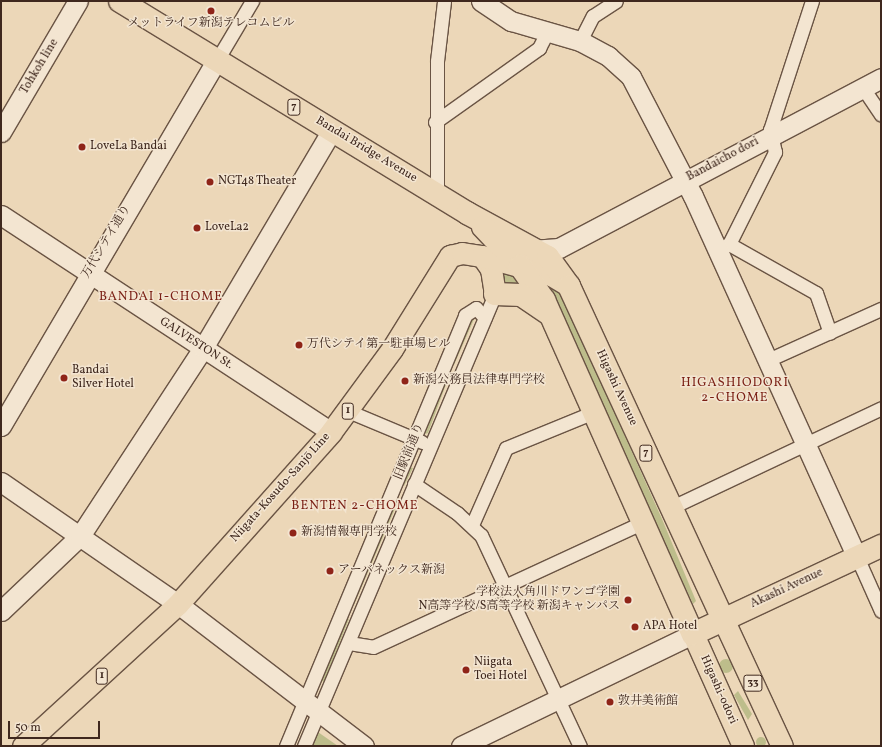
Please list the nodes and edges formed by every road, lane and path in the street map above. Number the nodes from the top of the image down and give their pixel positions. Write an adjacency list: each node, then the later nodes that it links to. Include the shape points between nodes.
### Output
1 (78, 1): 16 (street, Tohkoh line)
2 (120, 1): 10 (highway, Bandai Bridge Avenue / 7)
3 (252, 1): 10 (street)
4 (444, 1): 14 (street)
5 (481, 1): 8 (street, via 511,21)
6 (812, 1): 17 (street)
7 (610, 3): 9 (street, via 593,16)
8 (547, 32): 9 (street); 14 (street, via 540,48)
9 (580, 41): 18 (street, via 608,56 631,77)
10 (217, 60): 15 (highway, Bandai Bridge Avenue / 7); 29 (street, 万代シテイ通り)
11 (881, 78): 12 (street, Bandaicho dori)
12 (863, 88): 13 (street); 17 (street, Bandaicho dori)
13 (881, 115)
14 (436, 122): 19 (street)
15 (332, 130): 19 (highway, Bandai Bridge Avenue / 7); 36 (street)
16 (1, 132)
17 (771, 135): 18 (street, Bandaicho dori); 25 (street, via 775,152)
18 (685, 181): 24 (street, Bandaicho dori); 25 (street)
19 (437, 194): 20 (highway, Bandai Bridge Avenue / 7)
20 (467, 213): 22 (highway, Bandai Bridge Avenue / 7); 23 (highway, Bandai Bridge Avenue / 7)
21 (1, 215): 29 (street, GALVESTON St.)
22 (492, 235): 26 (street, via 509,245); 28 (highway, Bandai Bridge Avenue / 7)
23 (521, 239): 24 (street); 26 (highway, Bandai Bridge Avenue / 7)
24 (566, 244): 26 (street, Bandaicho dori); 30 (street, via 564,266)
25 (724, 247): 35 (street, via 816,293); 37 (street)
26 (540, 251): 30 (highway, Higashi Avenue / 7, via 560,270)
27 (482, 256): 28 (main road, Niigata-Kosudo-Sanjō Line / 1); 31 (main road, via 491,269); 39 (main road, Niigata-Kosudo-Sanjō Line / 1, via 456,254 446,261 410,321)
28 (520, 266): 30 (main road, Niigata-Kosudo-Sanjō Line / 1, via 558,278); 33 (highway, 7)
29 (88, 274): 36 (street, GALVESTON St.); 41 (street, 万代シテイ通り)
30 (570, 286): 49 (highway, Higashi Avenue / 7)
31 (496, 294): 33 (highway, via 521,295); 34 (street)
32 (881, 309): 35 (street)
33 (551, 315): 40 (highway, 7)
34 (485, 318): 43 (street, 旧駅前通り, via 476,308 465,315); 45 (street)
35 (830, 333): 37 (street)
36 (204, 348): 42 (street, GALVESTON St.); 52 (street)
37 (768, 360): 44 (street)
38 (881, 408): 44 (street)
39 (348, 411): 42 (main road, Niigata-Kosudo-Sanjō Line / 1); 43 (street)
40 (594, 412): 50 (highway, 7); 51 (street, via 506,448)
41 (1, 426)
42 (330, 432): 56 (main road, Niigata-Kosudo-Sanjō Line / 1)
43 (415, 439): 45 (street); 47 (street, 旧駅前通り)
44 (805, 442): 49 (street); 54 (street)
45 (431, 445): 48 (street)
46 (1, 482): 52 (street)
47 (395, 490): 48 (street); 63 (street, 旧駅前通り)
48 (412, 490): 51 (street); 61 (street)
49 (672, 507): 59 (highway, Higashi Avenue / 7)
50 (642, 522): 55 (street); 60 (highway, 7)
51 (472, 525): 55 (street)
52 (80, 536): 56 (street); 57 (street)
53 (881, 546): 54 (highway, Akashi Avenue)
54 (857, 556): 58 (street); 59 (highway, Akashi Avenue)
55 (506, 587): 61 (street, via 373,647); 62 (street)
56 (178, 604): 63 (street); 64 (main road, Niigata-Kosudo-Sanjō Line / 1)
57 (1, 611)
58 (881, 611)
59 (723, 619): 60 (highway, Akashi Avenue); 71 (main road, 33)
60 (693, 634): 62 (street); 70 (main road, Higashi-odori)
61 (349, 643): 63 (street)
62 (559, 698): 68 (street); 69 (street)
63 (313, 707): 65 (street, 旧駅前通り); 66 (street); 67 (street)
64 (23, 746)
65 (286, 746)
66 (304, 746)
67 (364, 746)
68 (461, 746)
69 (580, 746)
70 (743, 746)
71 (782, 746)

